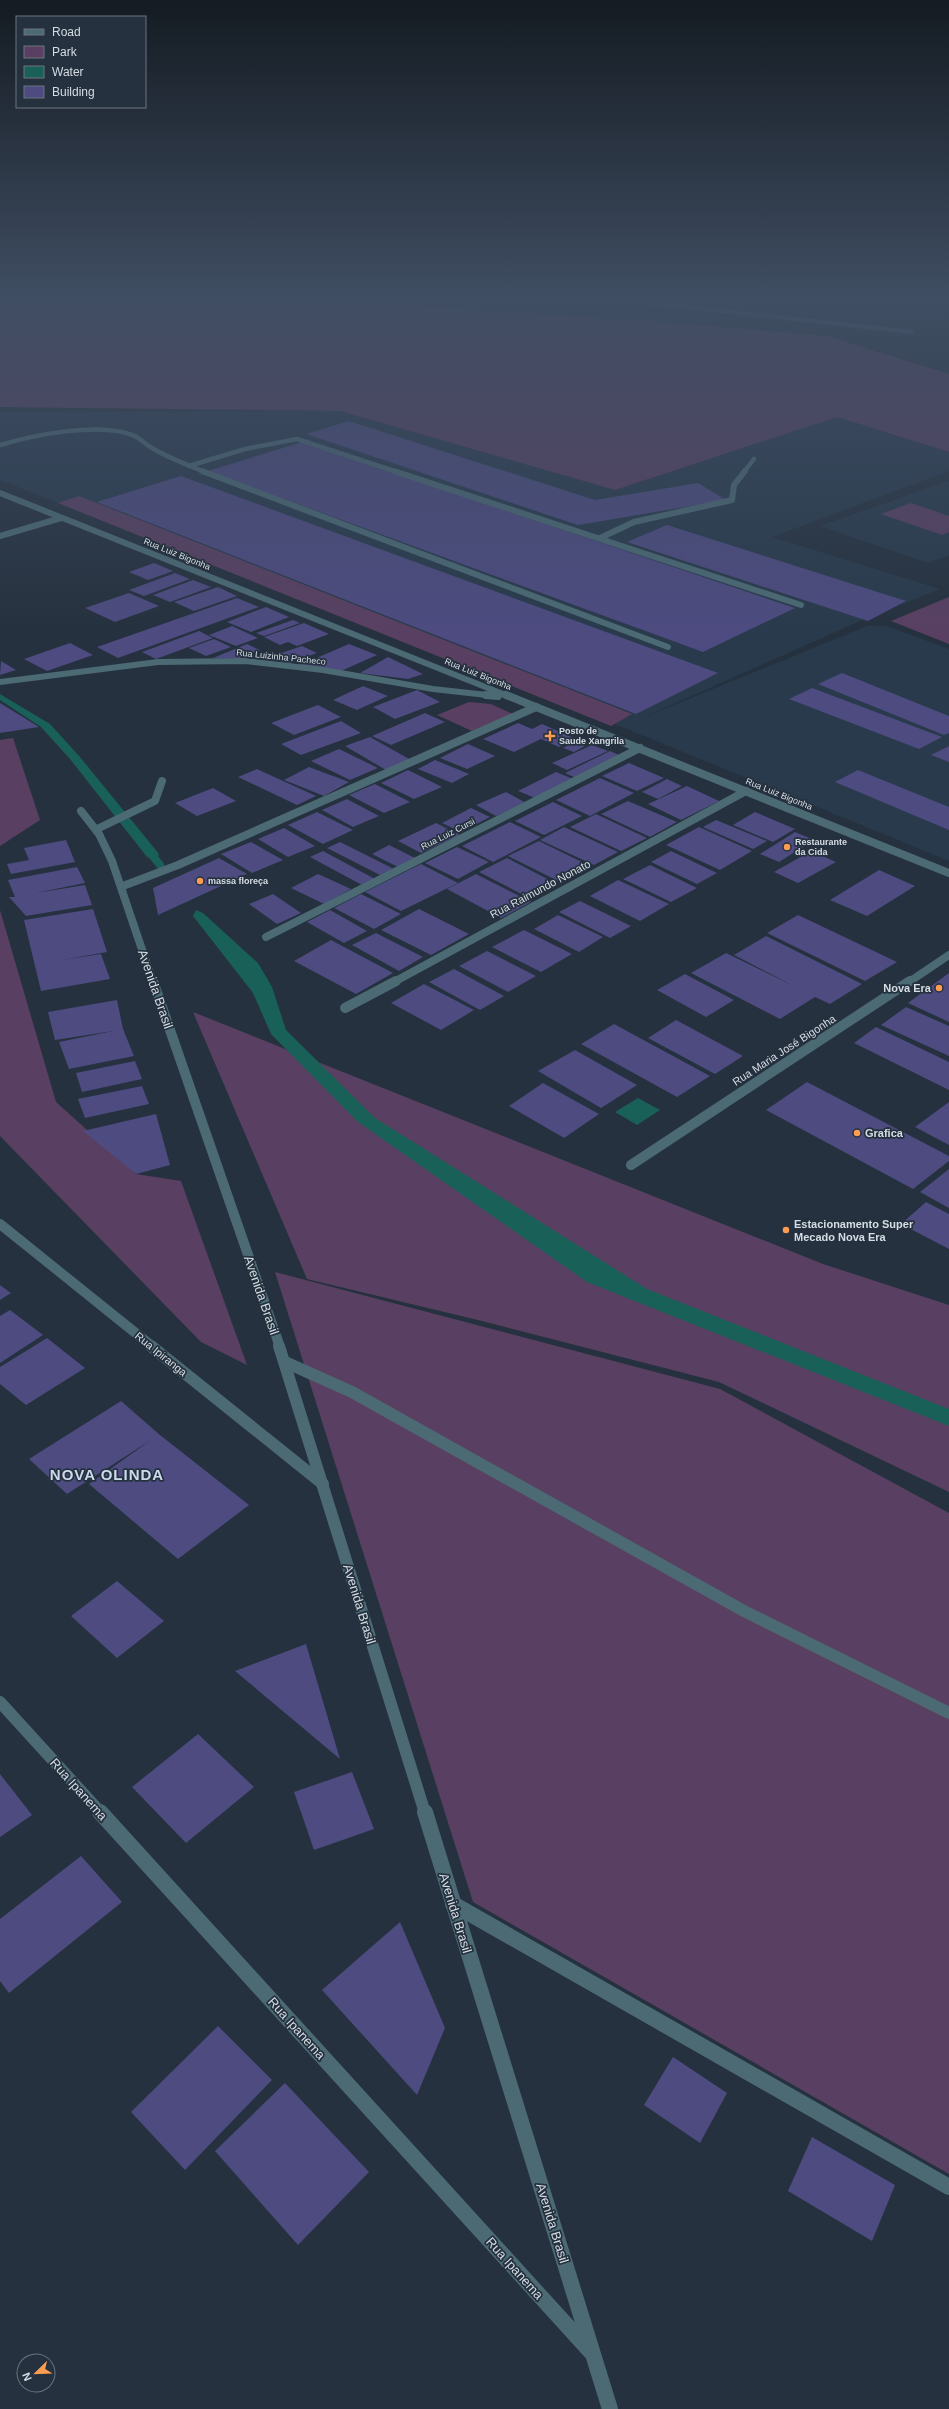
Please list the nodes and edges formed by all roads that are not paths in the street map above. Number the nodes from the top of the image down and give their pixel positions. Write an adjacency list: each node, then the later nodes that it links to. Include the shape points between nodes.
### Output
1 (0, 445): 3 (street, via 65,432 110,432 134,436 148,446)
2 (754, 459): 7 (street, via 734,485 732,500 629,524)
3 (189, 466): 7 (street, via 245,449 297,439); 9 (street)
4 (0, 493): 5 (street, Rua Luiz Bigonha)
5 (65, 519): 6 (street, via 57,518); 11 (street, Rua Luiz Bigonha)
6 (0, 536)
7 (600, 538): 8 (street)
8 (801, 605)
9 (668, 647)
10 (0, 682): 11 (street, Rua Luizinha Pacheco, via 158,662 245,661 323,670 433,689)
11 (511, 697): 12 (street, Rua Luiz Bigonha)
12 (536, 707): 13 (street, Rua Luiz Bigonha); 19 (street, via 178,865)
13 (640, 748): 15 (street, Rua Luiz Bigonha); 20 (street, Rua Luiz Cursi)
14 (162, 781): 17 (street, via 155,801)
15 (746, 791): 18 (street, Rua Luiz Bigonha); 22 (street, Rua Raimundo Nonato)
16 (81, 811): 17 (street, Avenida Brasil)
17 (102, 826): 19 (street, Avenida Brasil)
18 (949, 873)
19 (123, 886): 25 (street, Avenida Brasil, via 131,917)
20 (266, 937)
21 (949, 955): 23 (street, Rua Maria José Bigonha)
22 (346, 1008)
23 (631, 1165)
24 (0, 1224): 26 (street, Rua Ipiranga)
25 (285, 1362): 26 (street, Avenida Brasil); 28 (street, via 352,1392 744,1611)
26 (323, 1484): 29 (street, Avenida Brasil)
27 (0, 1702): 31 (street, Rua Ipanema)
28 (949, 1713)
29 (453, 1904): 30 (street); 31 (street, Avenida Brasil)
30 (949, 2187)
31 (594, 2354): 32 (street, Avenida Brasil)
32 (610, 2409)

